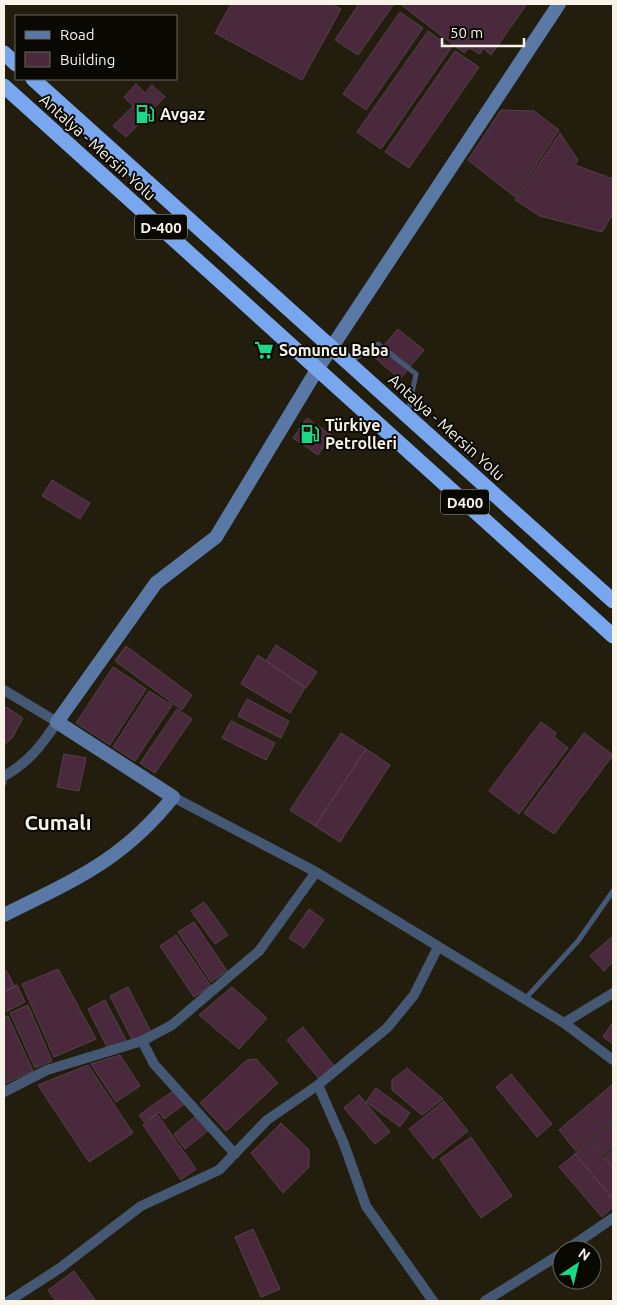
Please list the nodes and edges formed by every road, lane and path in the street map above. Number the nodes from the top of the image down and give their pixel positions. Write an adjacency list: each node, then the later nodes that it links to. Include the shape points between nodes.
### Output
1 (559, 4): 6 (street)
2 (4, 53): 3 (highway)
3 (15, 63)
4 (34, 80): 6 (highway, Antalya - Mersin Yolu / D400)
5 (4, 86): 8 (highway, Antalya - Mersin Yolu / D-400)
6 (332, 347): 7 (highway, Antalya - Mersin Yolu / D400); 8 (street)
7 (350, 362): 9 (highway, Antalya - Mersin Yolu / D400); 9 (lane, via 378,344 416,374)
8 (318, 368): 11 (highway, Antalya - Mersin Yolu / D400); 13 (street, via 216,537 156,583)
9 (407, 414): 10 (highway, Antalya - Mersin Yolu / D400)
10 (613, 601)
11 (613, 636)
12 (4, 690): 13 (street)
13 (57, 722): 14 (street, via 39,749); 15 (street)
14 (4, 776)
15 (173, 797): 16 (street); 18 (street, via 141,834 104,863)
16 (316, 872): 19 (street); 23 (street, via 273,935 246,965 172,1025)
17 (613, 891): 21 (lane, via 578,941)
18 (4, 915)
19 (438, 947): 21 (street); 25 (street, via 422,981 402,1010 371,1042)
20 (613, 992): 22 (street)
21 (524, 999): 22 (street)
22 (564, 1023): 24 (street)
23 (142, 1042): 26 (street, via 47,1070); 27 (street, via 154,1064)
24 (613, 1060)
25 (318, 1085): 27 (street, via 267,1120); 32 (street, via 366,1206)
26 (4, 1092)
27 (235, 1154): 31 (street, via 209,1176 158,1197 125,1216 60,1268)
28 (613, 1218): 29 (street)
29 (581, 1240)
30 (552, 1259): 33 (street)
31 (9, 1301)
32 (433, 1301)
33 (485, 1301)

